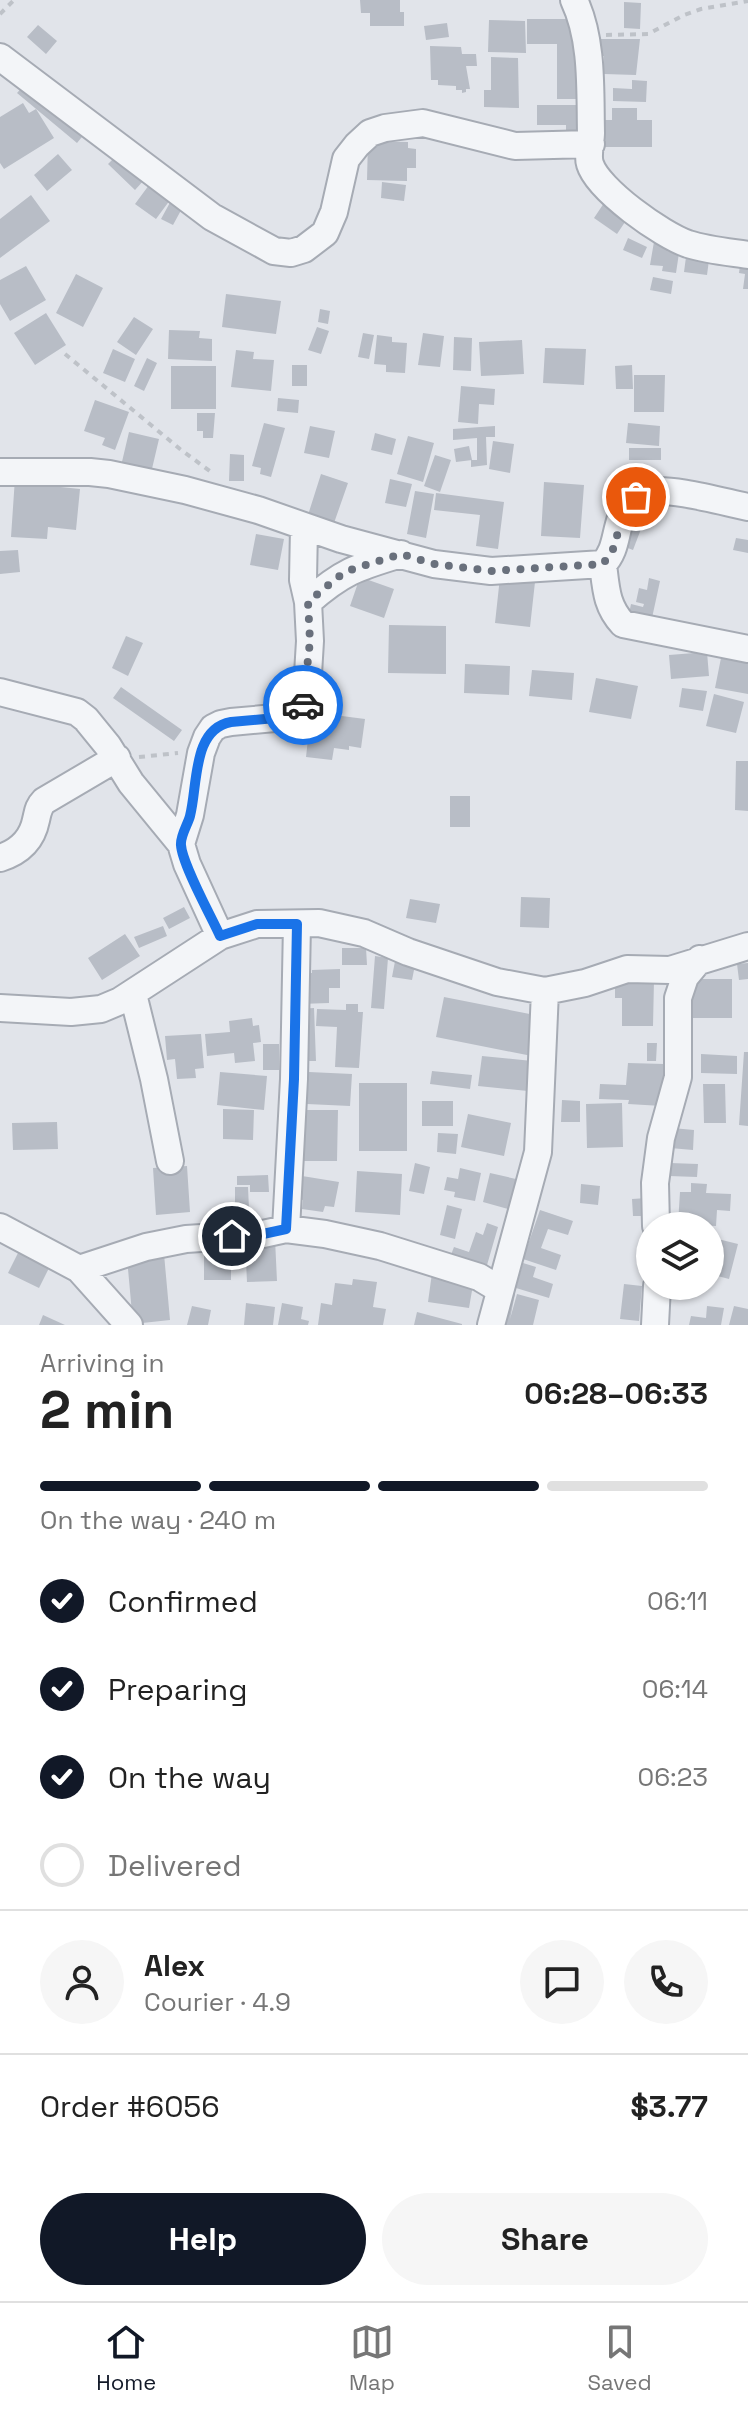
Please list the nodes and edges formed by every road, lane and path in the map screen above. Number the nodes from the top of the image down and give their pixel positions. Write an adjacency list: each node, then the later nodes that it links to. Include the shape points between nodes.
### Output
1 (14, 0): 4 (path)
2 (574, 0): 5 (street)
3 (748, 1): 5 (path, via 692,12 648,34 603,35)
4 (0, 14)
5 (586, 43): 7 (street)
6 (0, 57): 7 (street, via 212,217 274,251 304,249 325,233 346,159 370,133 423,123 515,146)
7 (591, 144): 8 (street, via 589,163 606,189 655,228 686,243)
8 (748, 255)
9 (65, 354): 11 (path, via 207,468)
10 (0, 472): 11 (street, via 109,474)
11 (233, 503): 13 (street)
12 (748, 507): 15 (street, via 647,492 624,512)
13 (304, 527): 14 (street); 16 (street)
14 (401, 554): 15 (street, via 491,571); 16 (street, via 353,569)
15 (603, 564): 17 (street, via 613,614 623,624)
16 (308, 602): 19 (street, via 301,712 221,724 213,728)
17 (748, 649)
18 (0, 692): 20 (street, via 77,712)
19 (201, 753): 20 (path); 21 (street)
20 (117, 758): 21 (street); 22 (street, via 44,801 31,836 17,851)
21 (181, 844): 24 (street)
22 (0, 858)
23 (297, 924): 24 (street, via 257,924); 27 (street, via 364,933 497,982); 33 (street)
24 (220, 936): 28 (street)
25 (748, 946): 26 (street)
26 (700, 959): 27 (street, via 670,970 627,969); 31 (street, via 685,977 678,998 678,1077 661,1138)
27 (545, 991): 35 (street, via 538,1152)
28 (133, 994): 29 (street, via 101,1009); 30 (street)
29 (0, 1008)
30 (170, 1161)
31 (656, 1212)
32 (0, 1227): 34 (street)
33 (286, 1229): 34 (street, via 186,1239); 35 (street, via 380,1246 479,1277)
34 (79, 1269): 37 (street)
35 (499, 1289): 38 (street)
36 (656, 1300): 39 (street)
37 (129, 1325)
38 (491, 1325)
39 (655, 1325)

